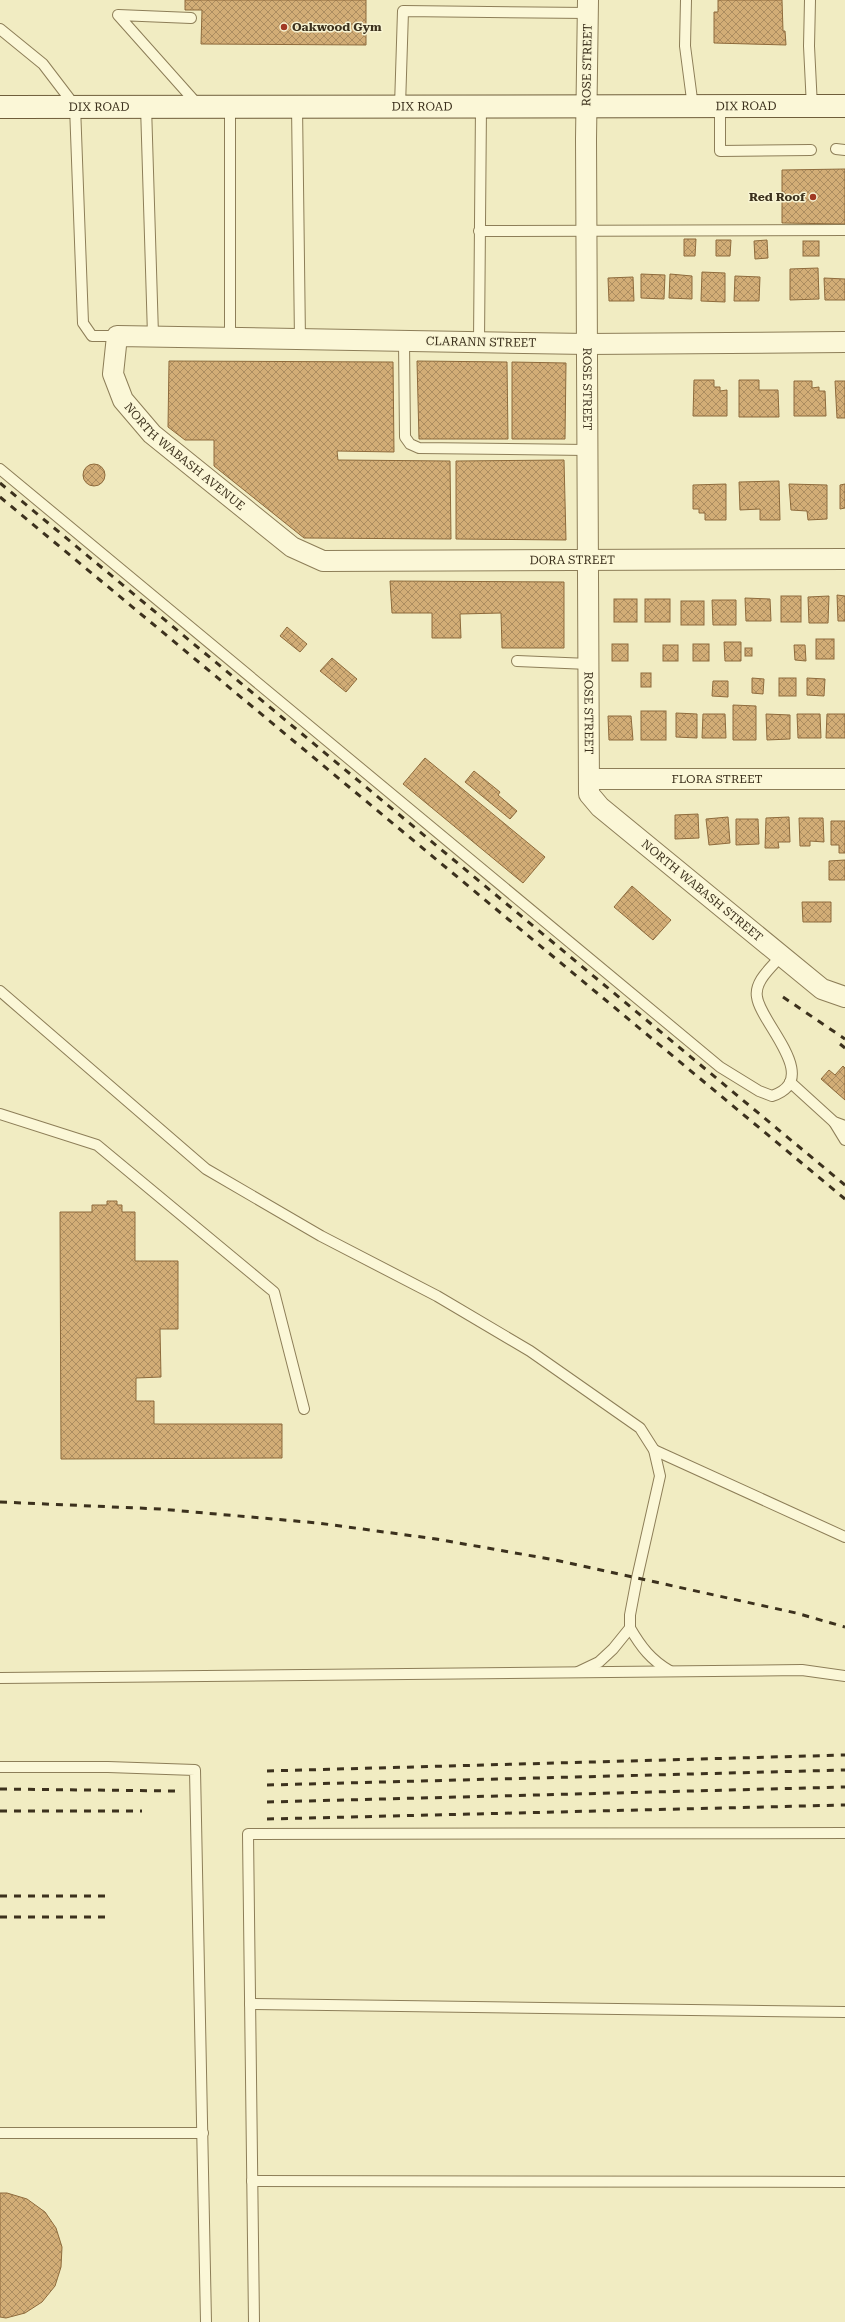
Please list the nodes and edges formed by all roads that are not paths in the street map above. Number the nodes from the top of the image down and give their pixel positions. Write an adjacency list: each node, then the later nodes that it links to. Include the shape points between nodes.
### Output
1 (686, 0): 16 (lane, via 685,46)
2 (810, 0): 11 (lane)
3 (588, 7): 9 (lane, via 403,11); 15 (street, ROSE STREET)
4 (191, 18): 18 (lane, via 118,15)
5 (0, 29): 6 (lane, via 43,64)
6 (75, 106): 7 (main road, DIX ROAD); 13 (main road, DIX ROAD); 24 (lane, via 83,323 92,336)
7 (146, 106): 18 (main road, DIX ROAD); 23 (lane)
8 (297, 106): 9 (main road, DIX ROAD); 14 (main road, DIX ROAD); 26 (lane)
9 (400, 106): 10 (main road, DIX ROAD)
10 (481, 106): 15 (main road, DIX ROAD); 22 (lane)
11 (812, 106): 12 (main road, DIX ROAD); 17 (main road, DIX ROAD)
12 (845, 106)
13 (0, 107)
14 (230, 107): 18 (main road, DIX ROAD); 25 (lane)
15 (586, 107): 16 (main road, DIX ROAD); 20 (street, ROSE STREET)
16 (693, 107): 17 (main road, DIX ROAD)
17 (720, 107): 19 (lane, via 720,151)
18 (200, 108)
19 (811, 150)
20 (587, 230): 21 (lane); 22 (lane); 30 (street, ROSE STREET)
21 (845, 230)
22 (479, 231): 28 (lane)
23 (153, 335): 24 (street, CLARANN STREET); 25 (street, CLARANN STREET)
24 (117, 336): 33 (street, NORTH WABASH AVENUE, via 113,374 123,400 152,434)
25 (230, 337): 26 (street, CLARANN STREET)
26 (300, 340): 27 (street, CLARANN STREET)
27 (404, 341): 28 (street, CLARANN STREET); 31 (lane, via 405,437 410,444 419,448)
28 (479, 342): 30 (street, CLARANN STREET)
29 (845, 342): 30 (street, CLARANN STREET)
30 (587, 344): 31 (street, ROSE STREET)
31 (587, 450): 35 (street, ROSE STREET)
32 (0, 469): 43 (lane, via 720,1067 772,1096 786,1090)
33 (300, 552): 35 (street, DORA STREET, via 323,561 343,562)
34 (845, 559): 35 (street, DORA STREET)
35 (588, 560): 37 (street, ROSE STREET)
36 (516, 661): 37 (lane)
37 (589, 664): 38 (street, ROSE STREET)
38 (589, 779): 39 (street, FLORA STREET); 40 (street, NORTH WABASH STREET, via 589,794 600,807)
39 (845, 779)
40 (781, 956): 42 (street, NORTH WABASH STREET, via 822,990); 43 (lane, via 759,983 756,997 790,1059)
41 (0, 991): 49 (lane, via 206,1168 321,1236 438,1296 530,1351 640,1428)
42 (838, 995)
43 (790, 1082): 45 (lane)
44 (0, 1114): 48 (lane, via 96,1145 274,1292)
45 (834, 1122): 46 (lane); 47 (lane)
46 (845, 1126)
47 (845, 1140)
48 (304, 1409)
49 (654, 1450): 50 (lane); 51 (lane, via 660,1476 637,1578)
50 (845, 1537)
51 (630, 1628): 52 (lane, via 599,1662); 53 (lane, via 644,1651)
52 (578, 1672): 53 (lane); 55 (lane)
53 (672, 1672): 54 (lane, via 802,1670)
54 (845, 1676)
55 (0, 1678)
56 (0, 1767): 61 (lane, via 195,1770)
57 (845, 1833): 58 (lane, via 248,1834)
58 (250, 2004): 59 (lane); 62 (lane)
59 (845, 2012)
60 (0, 2133): 61 (lane)
61 (203, 2133): 64 (lane)
62 (252, 2182): 63 (lane); 65 (lane)
63 (845, 2182)
64 (206, 2322)
65 (254, 2322)

